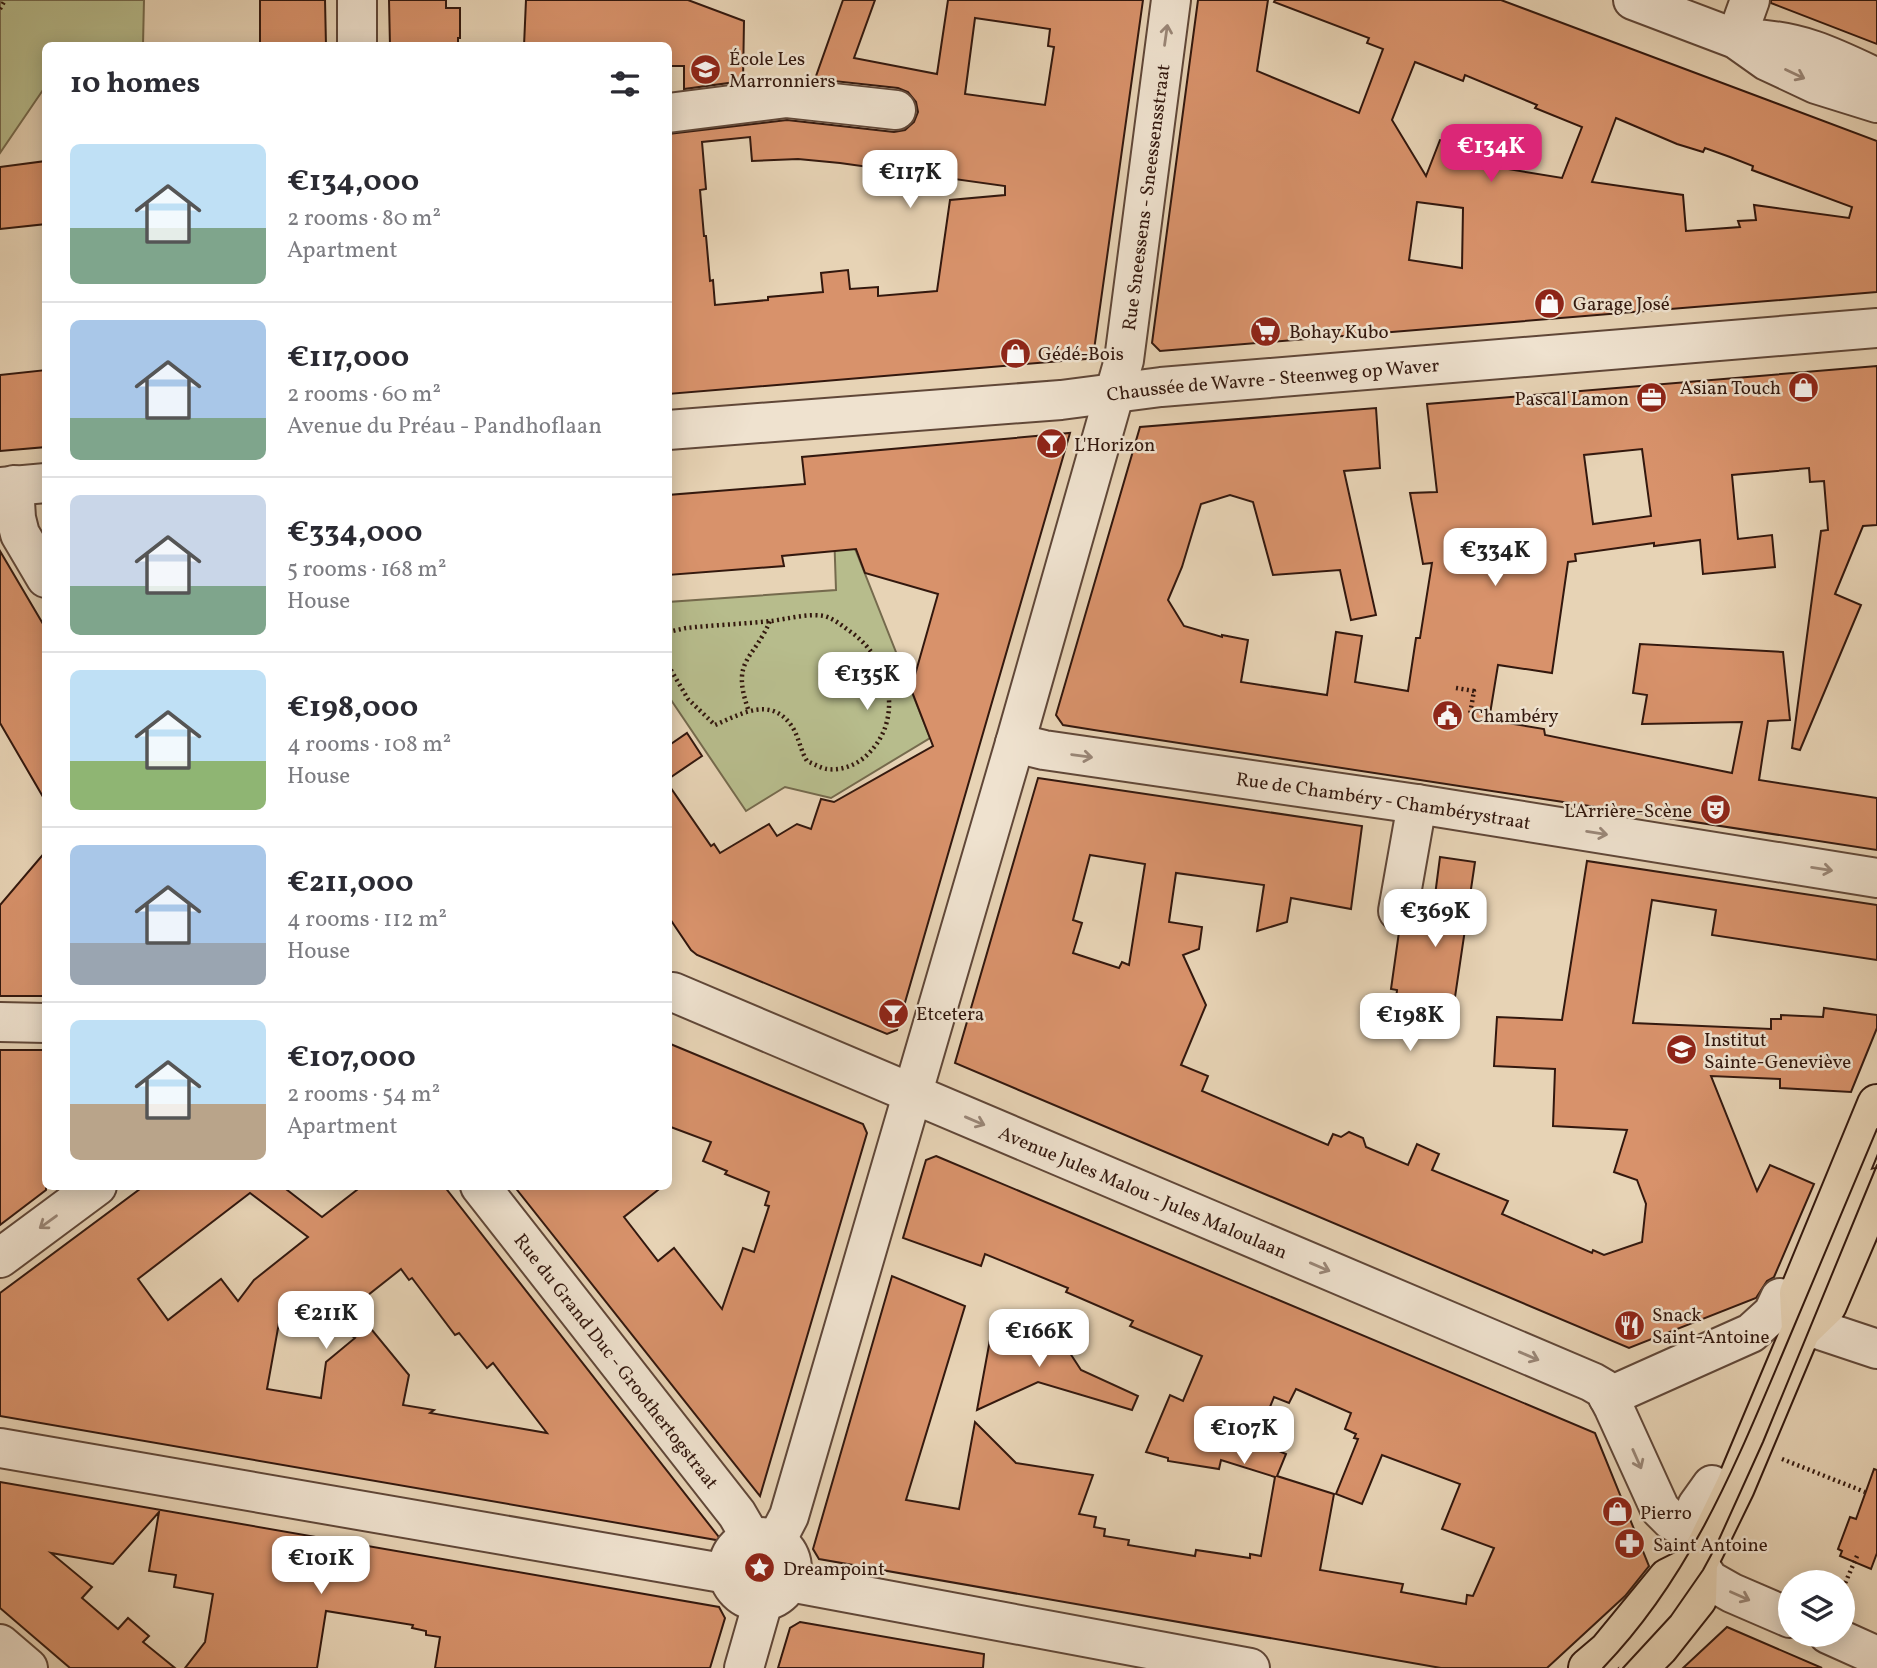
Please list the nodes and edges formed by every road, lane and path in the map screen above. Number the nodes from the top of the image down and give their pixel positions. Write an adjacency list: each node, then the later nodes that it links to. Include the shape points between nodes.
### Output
1 (5, 0): 6 (path)
2 (357, 0): 8 (street)
3 (1171, 0): 14 (street, Rue Sneessens - Sneessensstraat, one-way to 3, via 1124,360)
4 (1633, 0): 7 (street)
5 (1750, 0): 7 (street)
6 (0, 9)
7 (1736, 39): 9 (street, via 1790,43 1828,54); 10 (street, one-way to 10, via 1767,61 1816,84)
8 (357, 42)
9 (1877, 78)
10 (1877, 103)
11 (896, 110): 12 (street, via 787,98)
12 (672, 112)
13 (1877, 328): 14 (street, Chaussée de Wavre - Steenweg op Waver)
14 (1114, 393): 15 (street, Chaussée de Wavre - Steenweg op Waver); 24 (street, Rue Sneessens - Sneessensstraat)
15 (672, 430)
16 (20, 485): 17 (street, via 16,518 20,534)
17 (42, 571)
18 (770, 621): 19 (path); 22 (path, via 740,677); 22 (path, via 821,615 863,641 889,691 888,720 875,747 857,764 826,769 807,761 791,725 775,712)
19 (672, 631)
20 (672, 672): 22 (path, via 688,699 715,725)
21 (1456, 688): 23 (path, via 1474,691)
22 (748, 709)
23 (1470, 714)
24 (1014, 743): 25 (street, Rue de Chambéry - Chambérystraat, one-way to 25); 31 (street, Rue Sneessens - Sneessensstraat)
25 (1418, 804): 26 (street, Rue de Chambéry - Chambérystraat, one-way to 26); 27 (street)
26 (1877, 878)
27 (1398, 912)
28 (672, 990): 31 (street, Avenue Jules Malou - Jules Maloulaan)
29 (0, 1023): 30 (street)
30 (42, 1023)
31 (912, 1094): 40 (street, Avenue Jules Malou - Jules Maloulaan, one-way to 40, via 1592,1382); 44 (street, Rue Sneessens - Sneessensstraat, via 789,1516)
32 (1877, 1104): 38 (main road, via 1799,1293)
33 (1877, 1149): 38 (street)
34 (1877, 1188): 38 (main road, via 1827,1306)
35 (92, 1190): 37 (street, one-way to 37)
36 (483, 1190): 44 (street, Rue du Grand Duc - Groothertogstraat, via 744,1525)
37 (0, 1258)
38 (1769, 1321): 39 (street, via 1817,1329); 40 (street); 45 (main road, via 1735,1487)
39 (1877, 1349)
40 (1608, 1397): 45 (street, one-way to 45, via 1660,1509)
41 (0, 1448): 48 (street)
42 (1772, 1455): 43 (path)
43 (1866, 1492)
44 (763, 1540): 48 (street, via 739,1544); 49 (street, via 789,1555 792,1573)
45 (1703, 1552): 50 (street, one-way to 50, via 1709,1580); 57 (main road, via 1668,1578 1608,1651); 58 (street, via 1663,1611); 59 (main road, via 1697,1600)
46 (1857, 1556): 47 (path)
47 (1851, 1570)
48 (728, 1574): 49 (street, via 739,1594 749,1600)
49 (775, 1592): 55 (street, via 760,1612); 56 (street)
50 (1778, 1613)
51 (0, 1644): 54 (street)
52 (1855, 1646): 53 (street)
53 (1877, 1656)
54 (28, 1668)
55 (744, 1668)
56 (1250, 1668)
57 (1588, 1668)
58 (1613, 1668)
59 (1638, 1668)

